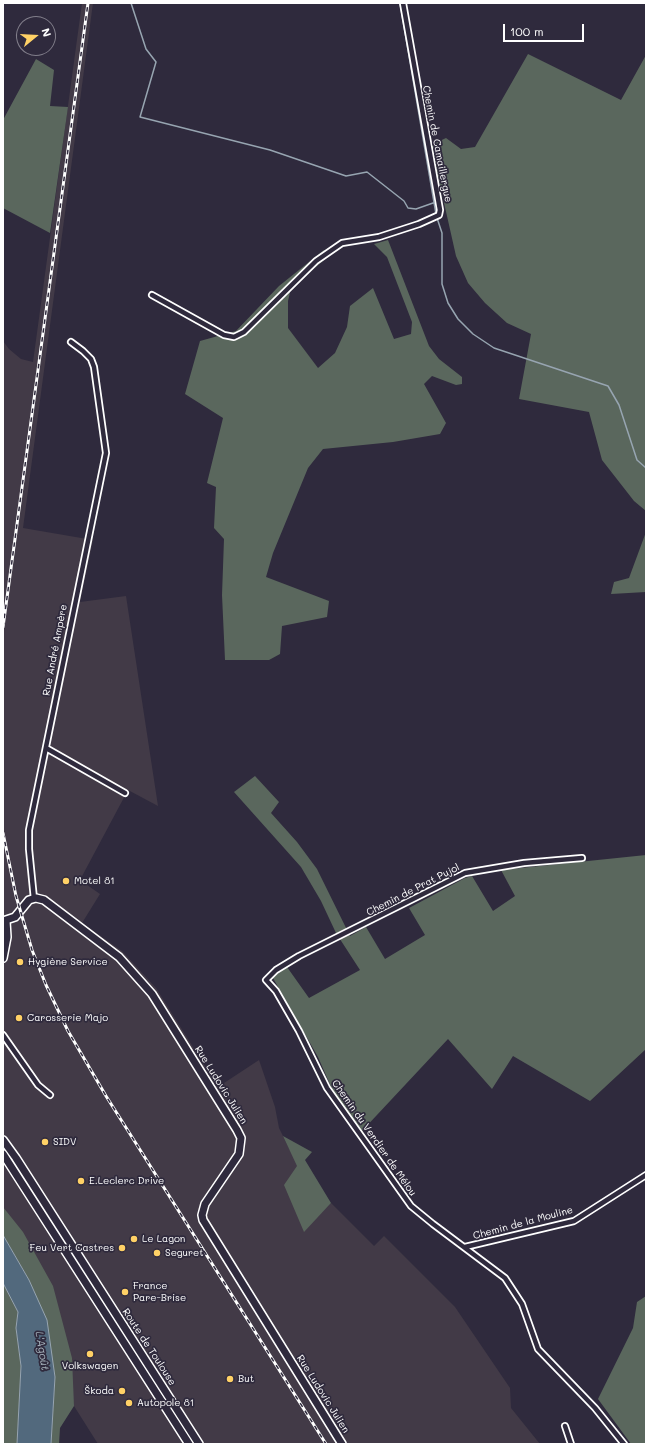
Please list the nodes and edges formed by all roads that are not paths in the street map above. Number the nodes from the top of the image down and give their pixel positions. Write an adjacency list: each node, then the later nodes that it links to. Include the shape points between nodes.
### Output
1 (403, 3): 2 (street, Chemin de Camaillergue, via 440,210 437,216 379,237 342,243 316,261 244,332 234,337 224,335)
2 (152, 295)
3 (71, 342): 4 (street, Rue André Ampère, via 87,355 94,367 106,453)
4 (46, 748): 5 (street); 7 (street, Rue André Ampère, via 29,835)
5 (125, 793)
6 (582, 858): 10 (street, Chemin de Prat Pujol, via 508,865 465,873 299,956 276,970)
7 (34, 899): 8 (main road, via 25,903 16,917); 20 (main road, Rue Ludovic Julien, via 47,901 119,957 138,976 238,1130 241,1142 239,1154 205,1204 203,1220)
8 (5, 921): 9 (main road, via 7,937)
9 (3, 958)
10 (266, 980): 16 (street, Chemin du Verdier de Mélou, via 276,991 302,1036 330,1093 400,1190 421,1215)
11 (3, 1035): 12 (street, via 38,1085)
12 (50, 1095)
13 (3, 1140): 19 (main road, Route de Toulouse)
14 (3, 1154): 18 (main road, Route de Toulouse)
15 (645, 1177): 16 (street, Chemin de la Mouline, via 574,1221)
16 (465, 1247): 22 (street, Chemin du Verdier de Mélou, via 500,1272 510,1284 526,1312 538,1350 595,1408)
17 (565, 1426): 21 (street)
18 (189, 1444)
19 (199, 1444)
20 (342, 1444)
21 (571, 1444)
22 (624, 1444)

